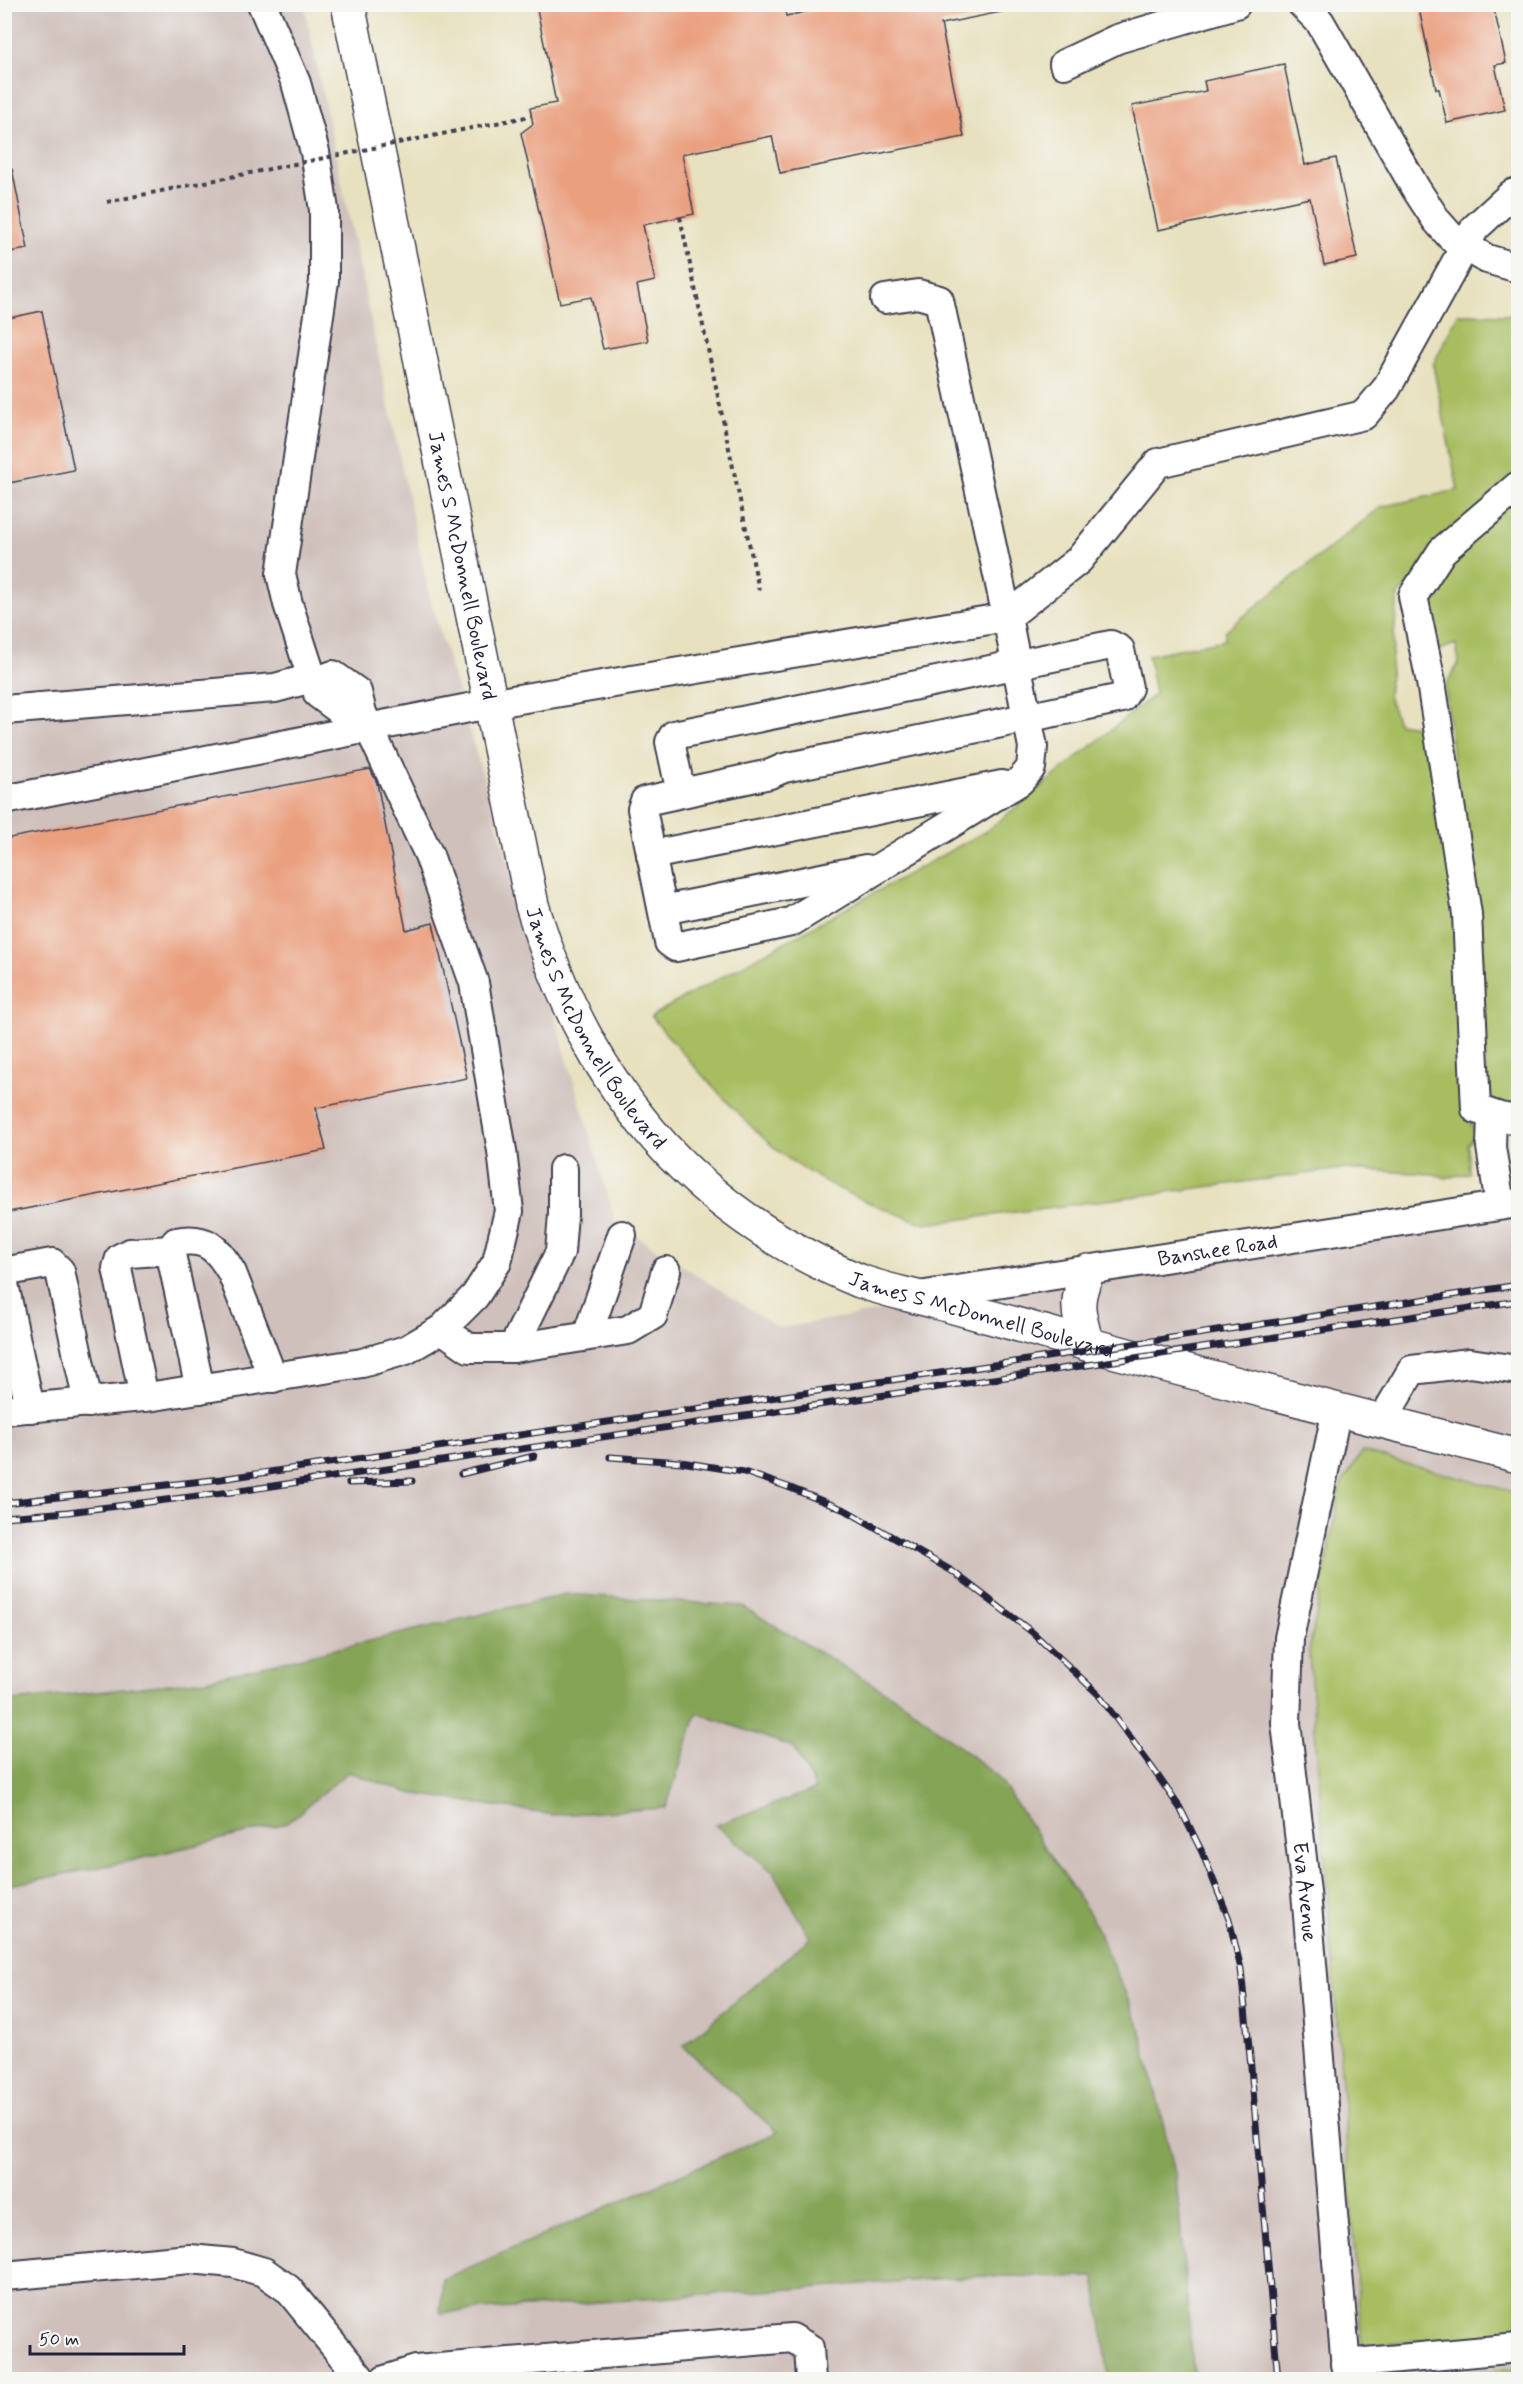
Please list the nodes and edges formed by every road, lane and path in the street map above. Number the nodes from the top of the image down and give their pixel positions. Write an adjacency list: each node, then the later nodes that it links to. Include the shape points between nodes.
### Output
1 (262, 4): 17 (street, via 296,83 315,152 324,210 324,281 281,574)
2 (348, 4): 18 (main road, James S McDonnell Boulevard)
3 (1236, 4): 5 (street, via 1117,39)
4 (1302, 4): 10 (street, via 1320,22 1437,221 1452,238)
5 (1064, 64)
6 (531, 116): 8 (path, bridge)
7 (1518, 192): 10 (street, via 1475,228)
8 (107, 202)
9 (680, 217): 14 (path)
10 (1466, 246): 11 (street, via 1487,259); 15 (street, via 1386,389 1364,415 1158,463 1079,560)
11 (1518, 268)
12 (885, 299): 15 (street, via 918,294 939,300)
13 (1518, 486): 28 (street, via 1442,551 1413,596 1431,682 1467,914 1476,1108)
14 (759, 590)
15 (1007, 618): 16 (street); 18 (street)
16 (1016, 664): 20 (street); 20 (street, via 1111,645 1120,650 1128,688 1122,698); 23 (street, via 674,735 670,742)
17 (314, 679): 19 (street, via 275,688); 21 (street, via 333,675 357,692)
18 (489, 704): 21 (street); 37 (main road, James S McDonnell Boulevard, via 543,941 579,1025 620,1096 680,1163 743,1218 802,1254 841,1272)
19 (4, 710)
20 (1027, 718): 22 (street, via 1033,747 1031,768); 23 (street)
21 (366, 720): 24 (street); 38 (street, via 429,855 474,983 508,1201 497,1262 475,1296)
22 (1020, 781): 25 (street); 26 (street)
23 (681, 793): 25 (street, via 645,801 642,809)
24 (4, 800)
25 (651, 855): 27 (street)
26 (884, 865): 27 (street); 27 (street, via 791,922 676,947 669,942)
27 (663, 910)
28 (1505, 1117): 30 (street, via 1491,1147)
29 (563, 1169): 41 (street, via 560,1252)
30 (1509, 1204): 33 (street, Banshee Road)
31 (622, 1235): 39 (street)
32 (170, 1250): 43 (street, via 176,1242 192,1238 207,1243 224,1258); 44 (street); 45 (street, via 130,1253 120,1258 117,1268)
33 (1088, 1270): 37 (street, Banshee Road); 40 (main road, via 1078,1291 1078,1314)
34 (666, 1271): 39 (street, via 653,1315 628,1330)
35 (4, 1279): 46 (street, via 8,1271 52,1263 60,1271)
36 (4, 1284): 47 (street)
37 (917, 1296): 40 (main road, James S McDonnell Boulevard)
38 (442, 1329): 41 (street, via 469,1348); 43 (street, via 406,1350 362,1363)
39 (587, 1336): 41 (street)
40 (1087, 1344): 48 (main road, James S McDonnell Boulevard)
41 (513, 1348)
42 (1518, 1370): 49 (street, via 1470,1363 1412,1370)
43 (273, 1378): 44 (street)
44 (200, 1389): 45 (street)
45 (144, 1397): 46 (street)
46 (88, 1403): 47 (street)
47 (17, 1409)
48 (1337, 1409): 49 (main road, James S McDonnell Boulevard); 53 (street, Eva Avenue, via 1289,1638 1286,1723 1306,1892)
49 (1382, 1421): 50 (main road, James S McDonnell Boulevard)
50 (1518, 1456)
51 (4, 2276): 54 (street, via 190,2259 233,2263 264,2272 288,2289)
52 (1518, 2348): 53 (street)
53 (1346, 2372)
54 (362, 2379)
55 (385, 2379): 56 (street, via 416,2370 792,2338 809,2348)
56 (811, 2379)

